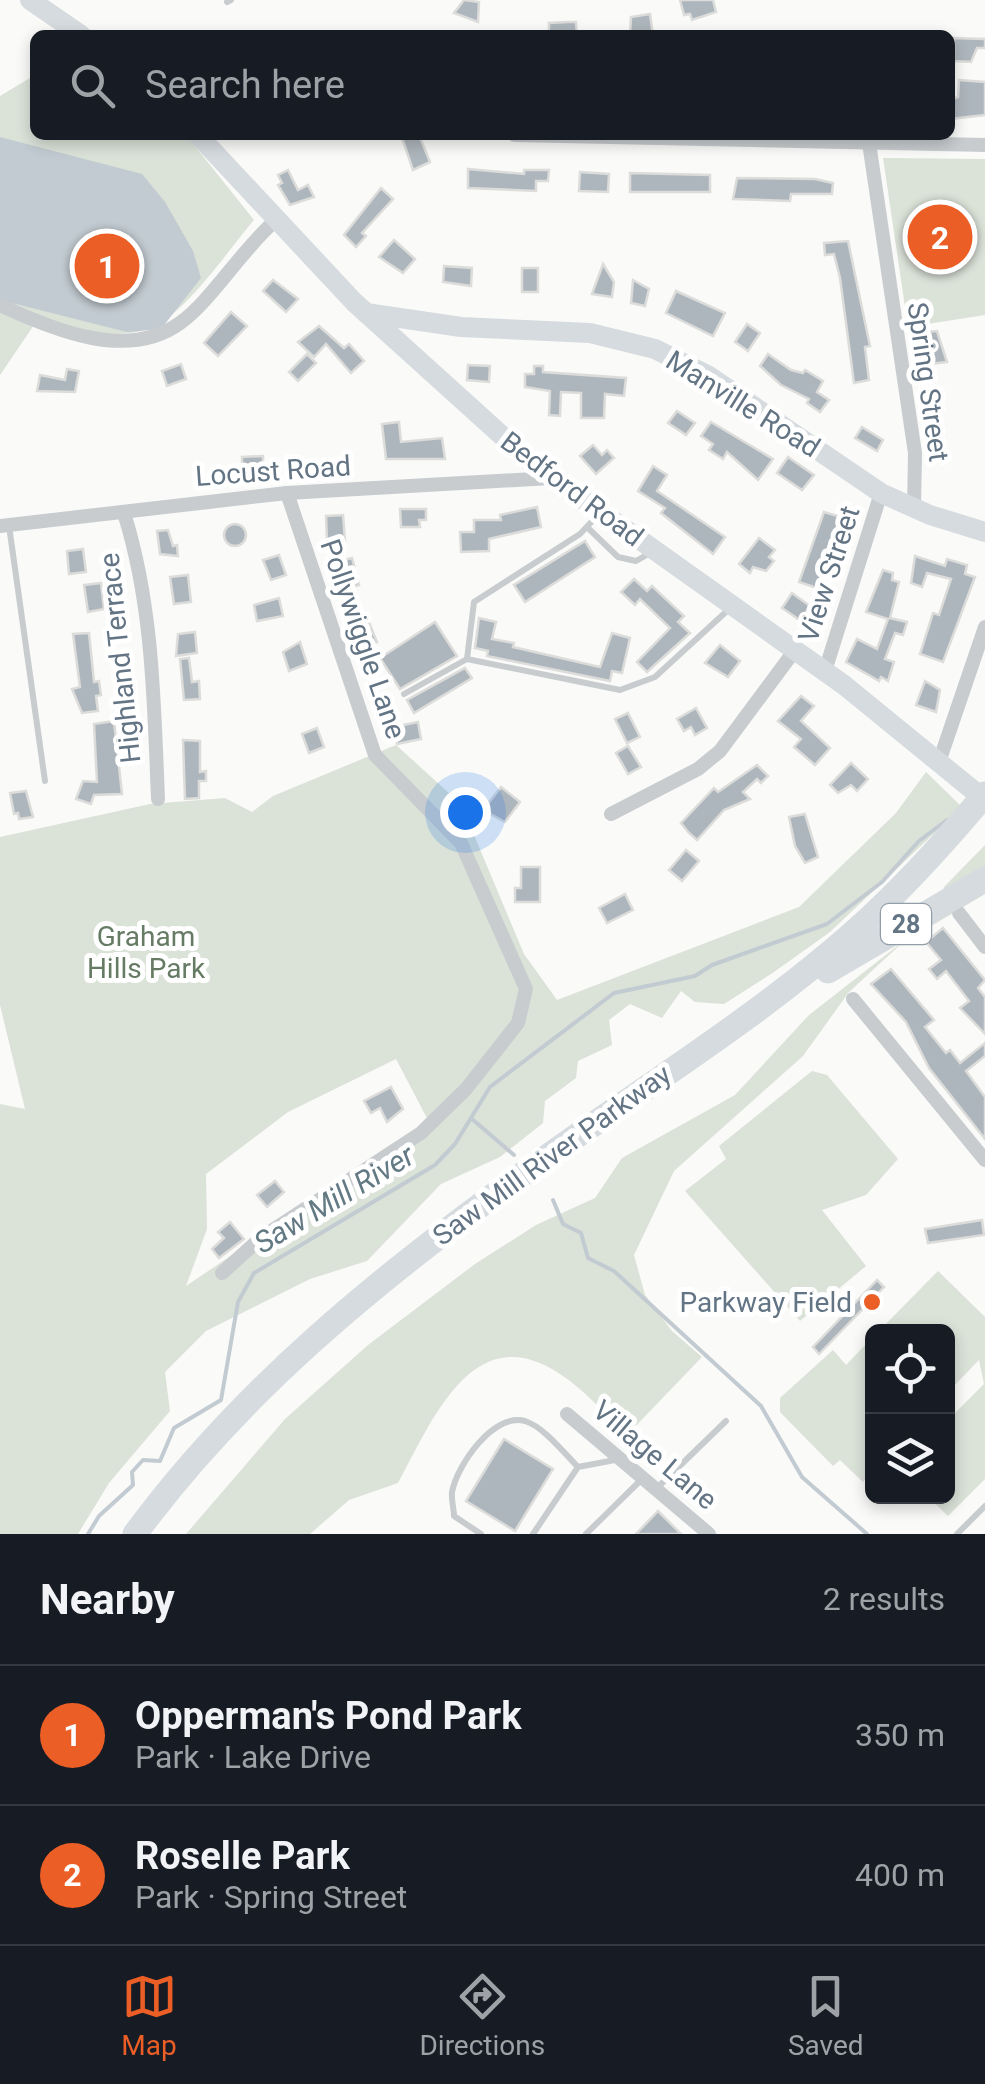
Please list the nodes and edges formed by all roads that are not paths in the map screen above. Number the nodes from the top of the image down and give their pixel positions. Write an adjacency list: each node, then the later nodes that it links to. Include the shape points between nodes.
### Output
1 (30, 0): 2 (main road)
2 (74, 30)
3 (203, 140): 8 (main road, Bedford Road)
4 (736, 140): 6 (street)
5 (927, 140): 6 (street); 7 (street)
6 (869, 143): 14 (street, Spring Street, via 915,453)
7 (985, 146)
8 (276, 220): 9 (street, via 183,322 157,336 72,333); 10 (main road, Bedford Road)
9 (2, 306)
10 (366, 313): 11 (main road, Bedford Road); 13 (main road, Manville Road, via 461,327 590,333 655,349 709,376)
11 (551, 478): 12 (street, Locust Road); 16 (main road, Bedford Road)
12 (288, 493): 15 (street, Locust Road); 37 (street, Pollywiggle Lane, via 376,755 461,843 526,989 518,1023 466,1089 421,1132 262,1237)
13 (881, 493): 14 (main road, Manville Road); 23 (street, View Street)
14 (914, 509): 18 (main road, Manville Road)
15 (124, 513): 17 (street, Locust Road); 28 (street, Highland Terrace, via 136,548 150,652)
16 (593, 520): 19 (main road, Bedford Road, via 653,549); 22 (lane, via 474,602)
17 (4, 525): 26 (lane)
18 (985, 532)
19 (732, 605): 21 (main road, Bedford Road); 22 (lane, via 655,676 620,690)
20 (985, 627): 25 (street)
21 (795, 650): 23 (main road, Bedford Road); 29 (street, via 720,750 698,769)
22 (467, 660): 24 (lane)
23 (824, 670): 25 (main road, Bedford Road)
24 (404, 694)
25 (939, 762): 27 (main road, Bedford Road)
26 (45, 781)
27 (985, 797): 45 (highway, Saw Mill River Parkway, via 834,949 474,1210 310,1342 214,1437)
28 (158, 799)
29 (610, 814)
30 (985, 814): 34 (highway, Saw Mill River Parkway, via 905,902)
31 (985, 879): 34 (highway, 28)
32 (958, 913): 33 (street)
33 (985, 947)
34 (828, 970): 46 (highway, Saw Mill River Parkway, via 356,1321 256,1412)
35 (853, 999): 36 (street)
36 (985, 1160)
37 (222, 1273)
38 (568, 1414): 40 (street, Village Lane)
39 (726, 1421): 43 (lane)
40 (621, 1459): 41 (lane); 42 (street, Village Lane)
41 (578, 1467): 47 (lane, via 528,1422 512,1419 492,1430 452,1493 454,1516); 48 (lane)
42 (643, 1478): 43 (street, Village Lane); 49 (lane)
43 (656, 1489): 50 (street, Village Lane)
44 (985, 1506): 51 (lane)
45 (135, 1534)
46 (152, 1534)
47 (481, 1534)
48 (533, 1534)
49 (586, 1534)
50 (710, 1534)
51 (958, 1534)

